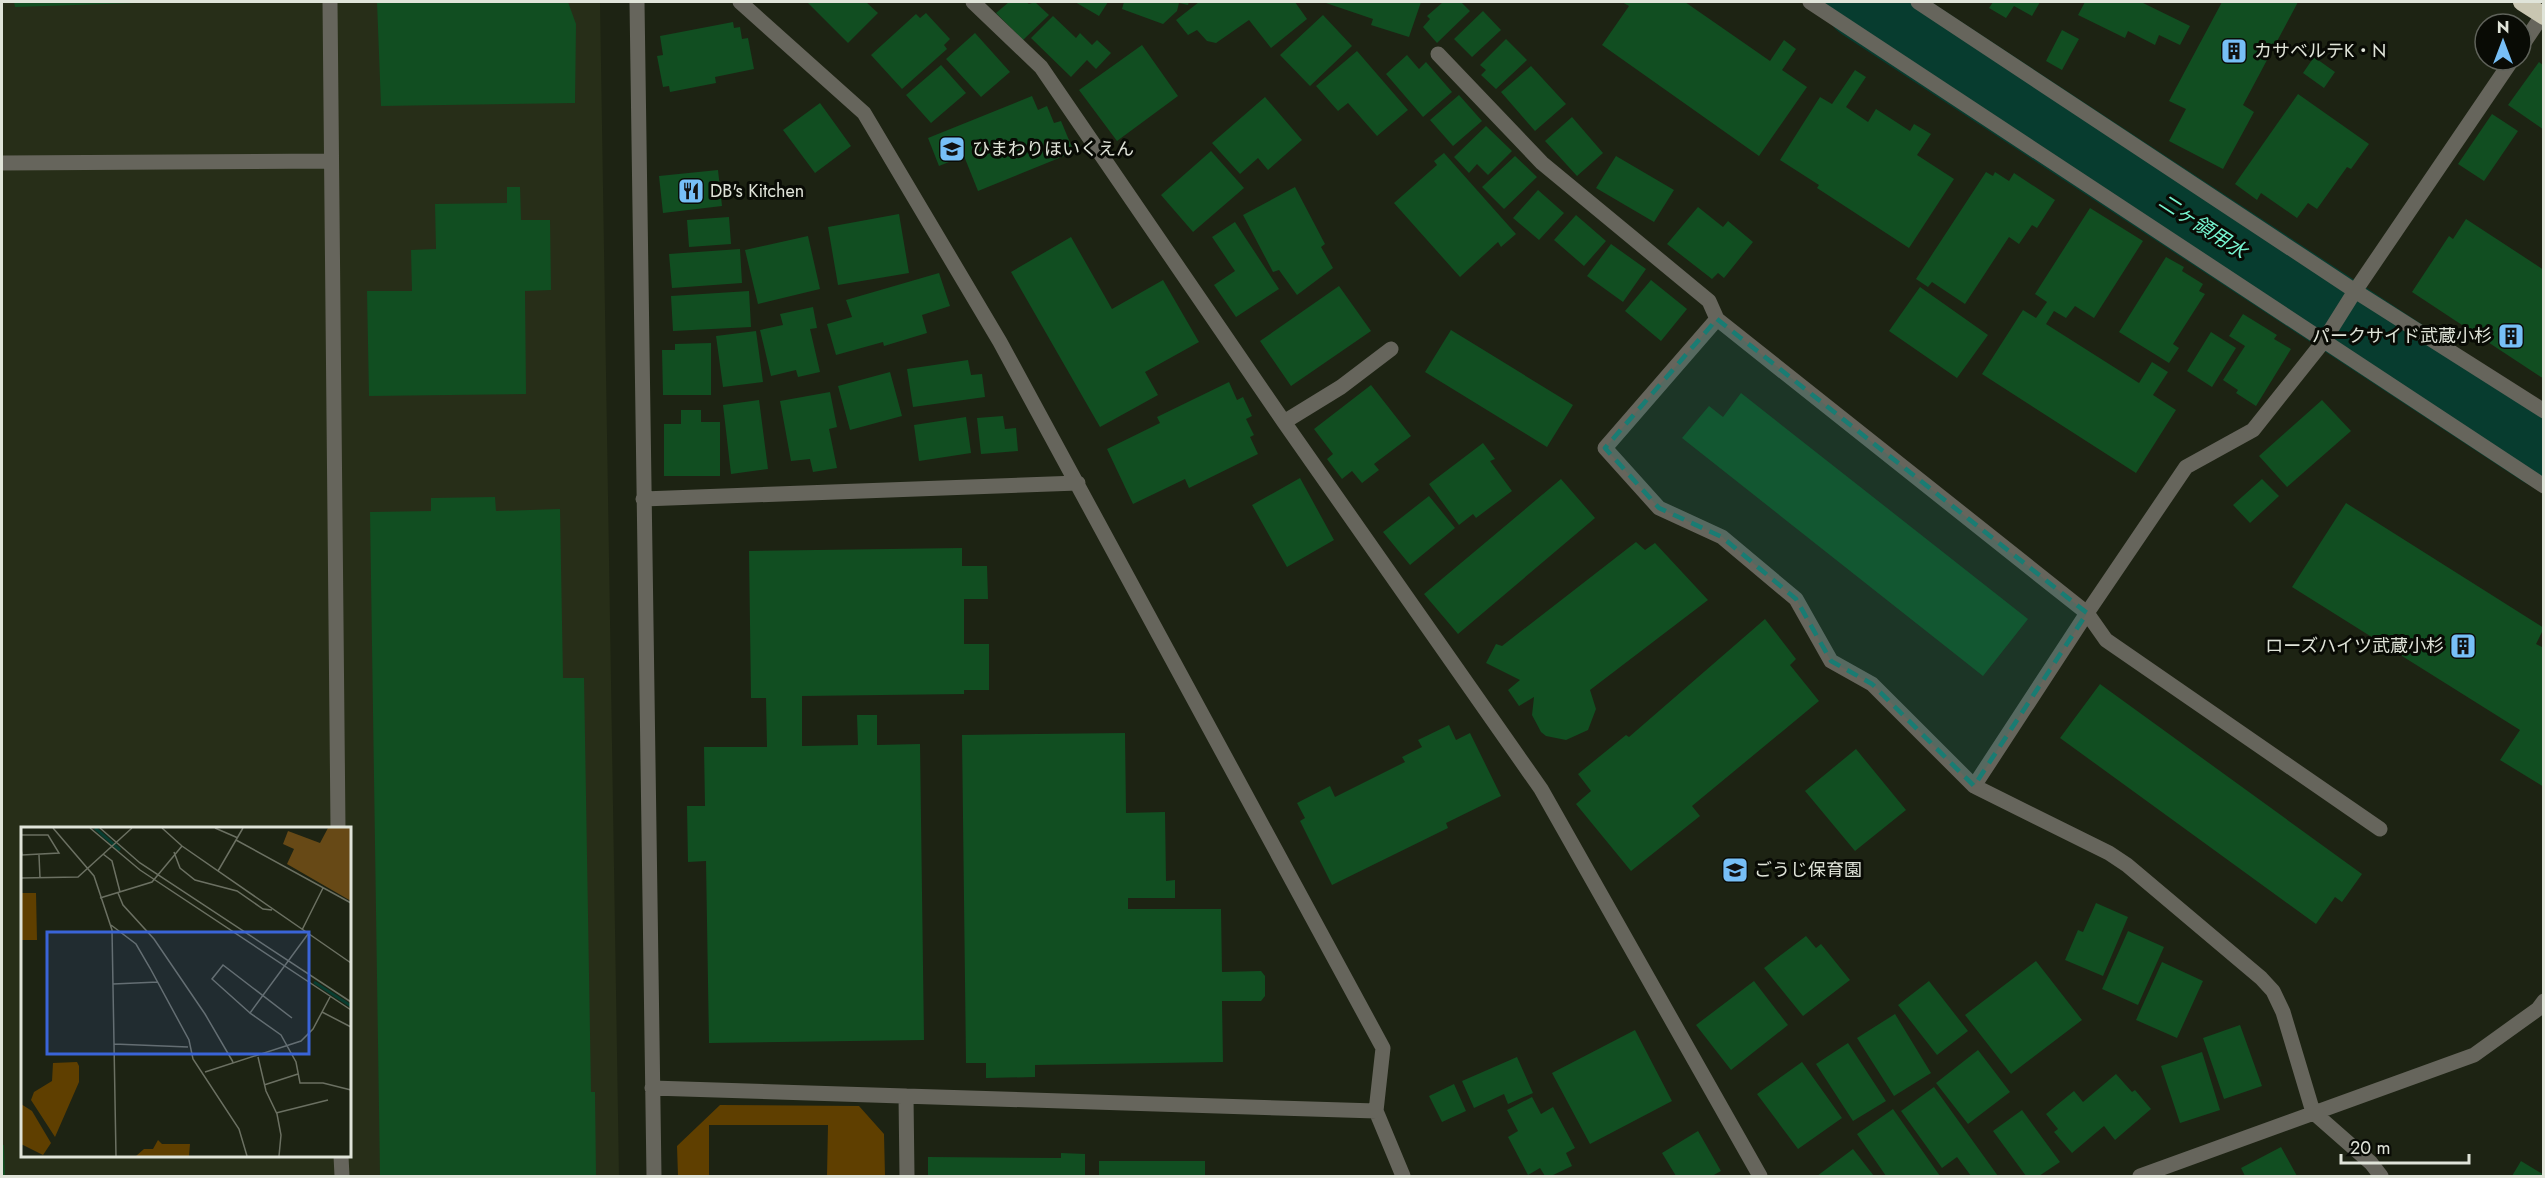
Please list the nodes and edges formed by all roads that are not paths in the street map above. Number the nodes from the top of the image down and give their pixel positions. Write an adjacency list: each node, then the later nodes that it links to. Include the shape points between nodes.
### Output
1 (330, 2): 12 (street)
2 (636, 2): 22 (street)
3 (740, 2): 20 (street, via 864,113 1000,342)
4 (973, 2): 19 (street, via 1041,68)
5 (1810, 2): 16 (street)
6 (1918, 2): 14 (street)
7 (2522, 2): 8 (highway)
8 (2543, 16): 9 (street)
9 (2533, 30)
10 (1438, 54): 15 (street, via 1542,164 1709,301)
11 (2504, 72): 14 (street)
12 (331, 161): 13 (street); 25 (street)
13 (2, 163)
14 (2351, 296): 16 (street); 18 (street)
15 (1717, 319): 23 (street); 24 (street, via 1605,448 1659,508 1722,537 1796,599 1831,661 1872,684)
16 (2326, 336): 21 (street); 23 (street, via 2253,430 2186,467)
17 (1391, 349): 19 (street, via 1341,387)
18 (2544, 411)
19 (1284, 422): 37 (street, via 1541,789)
20 (1078, 483): 22 (street); 30 (street, via 1383,1048)
21 (2544, 486)
22 (643, 499): 28 (street)
23 (2087, 613): 24 (street); 26 (street, via 2106,640)
24 (1974, 786): 31 (street, via 2127,865 2261,978 2273,991 2283,1012)
25 (338, 827)
26 (2380, 829)
27 (2544, 1001): 31 (street, via 2474,1055)
28 (652, 1088): 29 (street); 34 (street)
29 (906, 1096): 30 (street); 35 (street)
30 (1376, 1112): 36 (street)
31 (2313, 1112): 38 (street); 39 (street, via 2372,1163)
32 (342, 1157): 33 (street)
33 (342, 1176)
34 (654, 1176)
35 (907, 1176)
36 (1403, 1176)
37 (1760, 1176)
38 (2140, 1176)
39 (2381, 1176)

